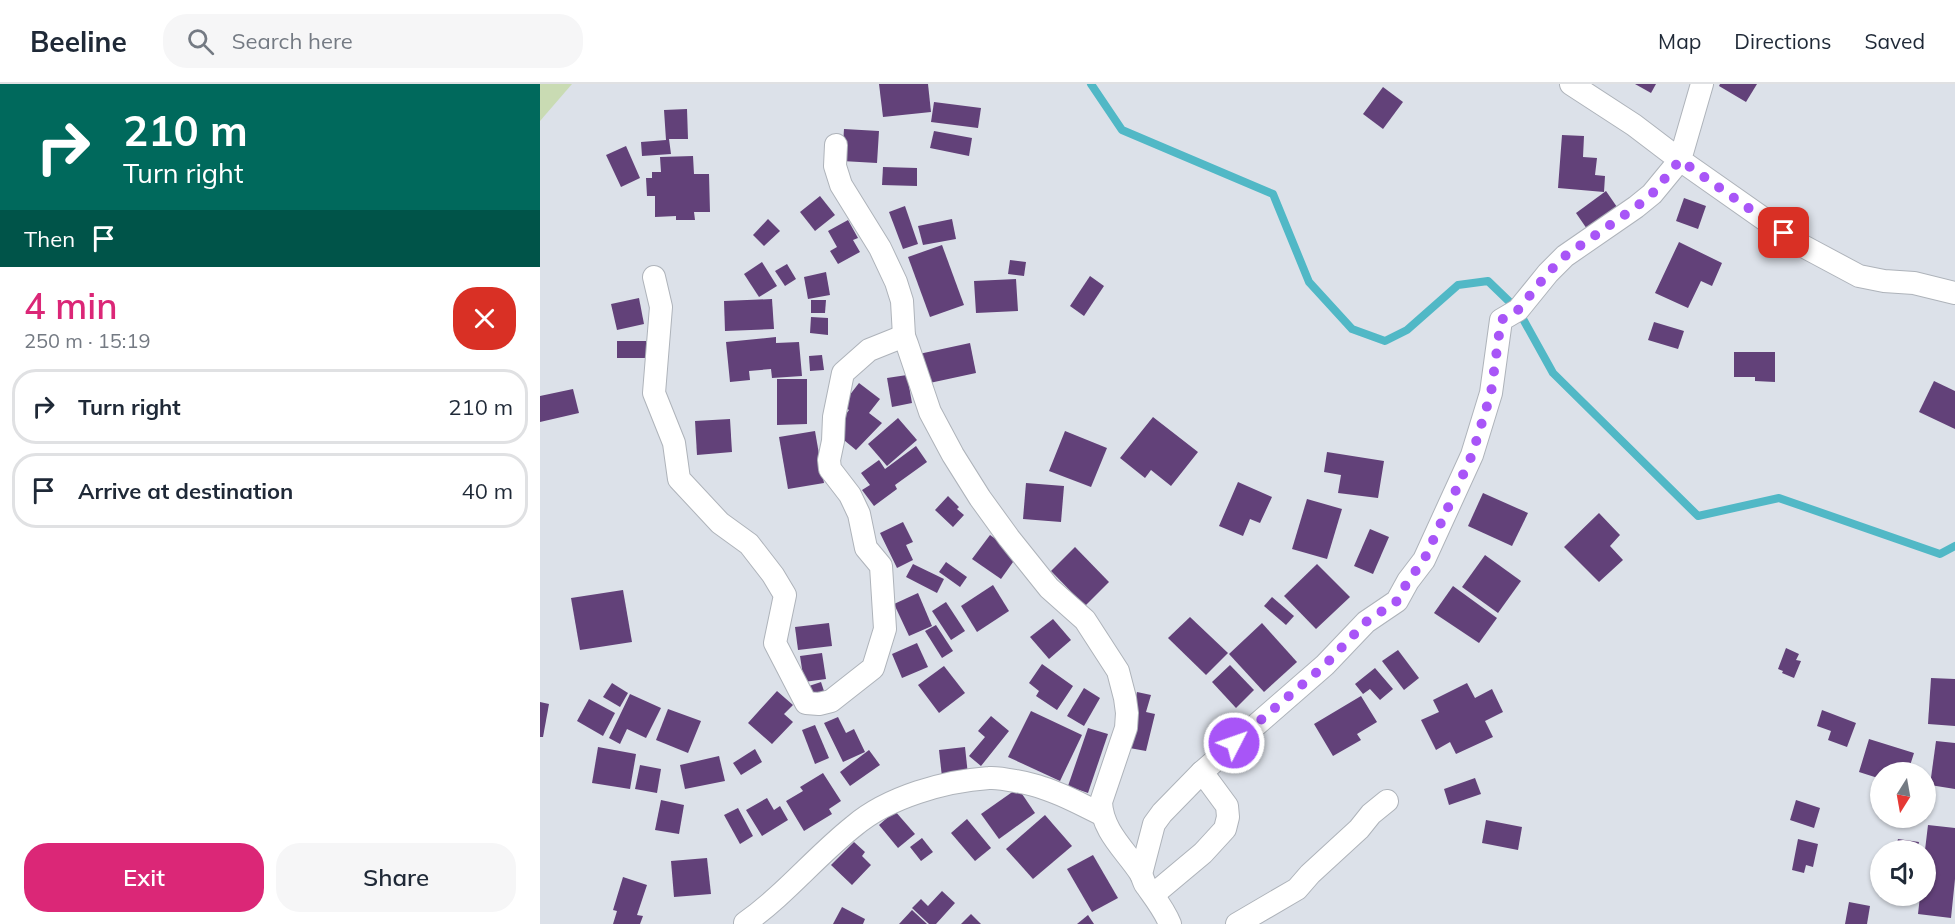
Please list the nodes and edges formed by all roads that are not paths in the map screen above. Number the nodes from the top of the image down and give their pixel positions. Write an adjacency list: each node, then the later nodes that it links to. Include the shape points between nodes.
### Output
1 (1571, 84): 4 (street)
2 (1702, 84): 4 (street)
3 (836, 145): 7 (street, via 835,166 841,185 896,282 902,301)
4 (1680, 160): 6 (street, via 1801,245 1859,276); 8 (street, via 1652,194 1565,256 1518,310 1501,320 1491,393 1472,455 1424,560 1397,601 1366,622 1325,665)
5 (654, 277): 7 (street, via 662,307 654,393 674,443 679,479 720,523 749,544 786,595 775,643 806,703 831,701 873,668 885,629 881,566 866,548 859,514 830,469 829,460 843,373 869,350)
6 (1955, 293)
7 (904, 336): 10 (street, via 930,412 958,464 1049,588 1085,620 1118,671 1127,720 1101,802)
8 (1202, 772): 11 (street, via 1154,824); 12 (street, via 1227,806 1226,829)
9 (1387, 801): 15 (street, via 1297,890)
10 (1101, 814): 11 (street); 14 (street, via 1043,787 992,777 903,796 856,824)
11 (1141, 874): 12 (street)
12 (1154, 894): 13 (street)
13 (1170, 922)
14 (745, 923)
15 (1237, 924)

